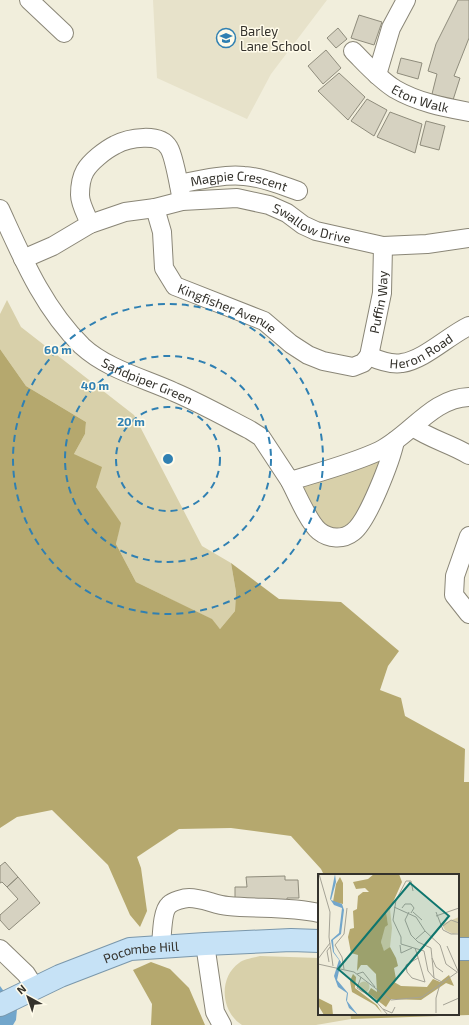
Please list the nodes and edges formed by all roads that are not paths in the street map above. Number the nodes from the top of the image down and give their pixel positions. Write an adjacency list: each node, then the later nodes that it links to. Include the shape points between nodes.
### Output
1 (29, 0): 3 (street)
2 (406, 0): 5 (street, via 391,28)
3 (64, 34)
4 (353, 51): 5 (street, Eton Walk)
5 (377, 75): 6 (street, Eton Walk, via 410,96 434,105)
6 (469, 112)
7 (179, 184): 8 (street, Magpie Crescent, via 243,176); 9 (street, Magpie Crescent); 12 (street, Magpie Crescent, via 169,148 162,141 155,138 126,141 115,145 85,171 81,181 80,197)
8 (298, 191)
9 (182, 201): 11 (street, Swallow Drive); 14 (street, Swallow Drive, via 248,199 287,213 316,231)
10 (0, 208): 15 (street, Sandpiper Green)
11 (156, 208): 12 (street, via 125,212); 17 (street, Kingfisher Avenue, via 162,232 164,268 175,286 264,321 291,344 318,359 353,367 363,363)
12 (90, 224): 15 (street, via 53,246)
13 (469, 238): 14 (street, Swallow Drive, via 427,244)
14 (383, 246): 17 (street, Puffin Way, via 382,293)
15 (24, 259): 22 (street, Sandpiper Green, via 50,307 82,345 108,364 175,392 261,437)
16 (469, 326): 17 (street, Heron Road, via 452,334 414,360 400,364 380,361)
17 (369, 356)
18 (469, 397): 19 (street, via 453,400 432,410)
19 (413, 427): 20 (street); 21 (street, via 424,435)
20 (395, 442): 22 (street, via 379,451); 22 (street, Sandpiper Green, via 390,462 359,526 346,536 337,538 319,531 312,523)
21 (469, 455)
22 (290, 481)
23 (469, 536): 24 (street, via 455,576 454,595)
24 (469, 614)
25 (318, 913): 28 (street, via 279,907 220,905 188,898 169,905 165,912)
26 (318, 941): 27 (main road, Pocombe Hill)
27 (205, 944): 28 (main road, Pocombe Hill); 32 (street, via 215,1012)
28 (161, 946): 30 (main road, Pocombe Hill, via 130,949)
29 (0, 949): 30 (street, via 26,974)
30 (35, 988): 31 (main road, Pocombe Hill)
31 (7, 1001)
32 (222, 1025)

